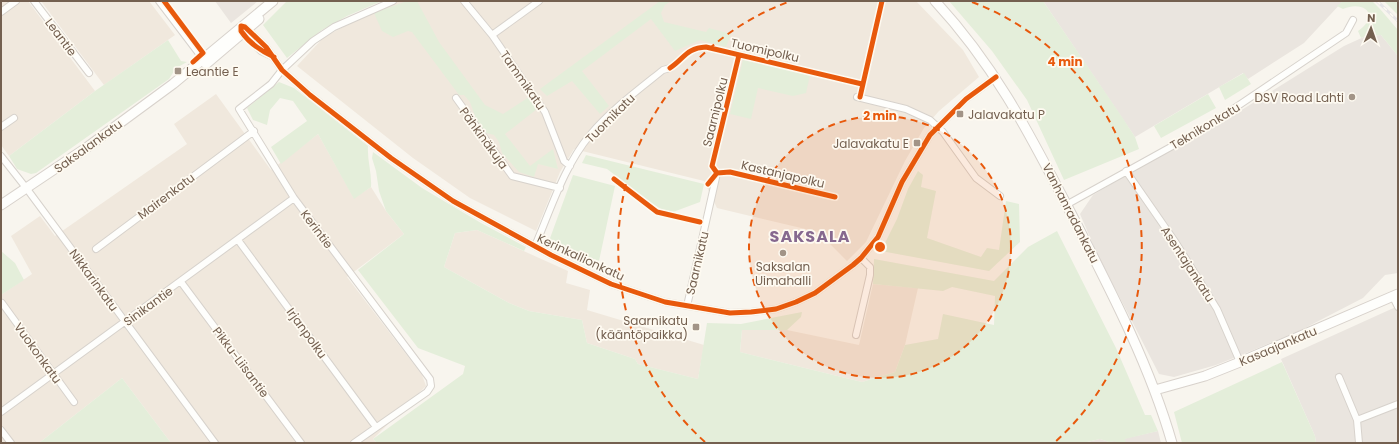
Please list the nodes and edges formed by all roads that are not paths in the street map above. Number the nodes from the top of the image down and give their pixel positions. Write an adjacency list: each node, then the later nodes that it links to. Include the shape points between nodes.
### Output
1 (16, 1): 10 (street)
2 (34, 1): 17 (street, Leantie)
3 (159, 1): 14 (street)
4 (273, 1): 12 (street, Saksalankatu)
5 (277, 1): 12 (street, Saksalankatu)
6 (393, 1): 16 (street, via 334,27)
7 (464, 1): 13 (street, Tammikatu)
8 (539, 1): 13 (street)
9 (935, 1): 18 (street, Vanhanradankatu)
10 (1, 12)
11 (1353, 20): 28 (street, Teknikonkatu, via 1346,33 1281,78 1205,128)
12 (244, 30): 14 (street, Saksalankatu); 16 (street, Kerinkallionkatu, via 261,51 274,58); 19 (street, Saksalankatu, via 198,70)
13 (492, 35): 27 (street, Tammikatu, via 545,112 564,161)
14 (202, 59): 19 (street, Saksalankatu)
15 (670, 68): 27 (street, Tuomikatu, via 663,70 616,109 590,135)
16 (282, 70): 25 (street, Kerintie, via 271,84 239,109); 37 (street, Kerinkallionkatu, via 391,158 453,201)
17 (89, 73)
18 (996, 77): 23 (street, Kerinkallionkatu, via 966,99); 35 (street, Vanhanradankatu, via 1024,122)
19 (173, 84): 30 (street, Saksalankatu)
20 (857, 97): 23 (street, via 924,116)
21 (456, 98): 31 (street, Pähkinäkuja, via 512,176)
22 (14, 118): 24 (street)
23 (937, 126): 32 (street, via 976,178); 39 (street, Kerinkallionkatu, via 902,182 878,237)
24 (1, 127)
25 (254, 131): 33 (street, Kerintie); 38 (street, Mairenkatu)
26 (1, 156): 30 (street, Nikkarinkatu)
27 (570, 166): 31 (street, Tuomikatu)
28 (1126, 171): 35 (street, Teknikonkatu); 47 (street, Asentajankatu, via 1176,243 1217,309)
29 (717, 173): 43 (street, Saarnikatu)
30 (27, 188): 34 (street, Saksalankatu); 45 (street, Nikkarinkatu)
31 (560, 188): 37 (street, Tuomikatu)
32 (1000, 196)
33 (294, 198): 36 (street, Sinikantie); 55 (street, Kerintie, via 430,379 431,386 427,392)
34 (1, 205)
35 (1066, 205): 50 (street, Vanhanradankatu, via 1099,268)
36 (238, 240): 40 (street, Sinikantie); 55 (street, Irjanpolku)
37 (536, 246): 43 (street, Kerinkallionkatu, via 611,284 665,302)
38 (96, 249)
39 (861, 258): 43 (street, Kerinkallionkatu, via 815,293 776,309 730,313); 46 (street, via 870,267 870,275)
40 (181, 282): 45 (street, Sinikantie); 59 (street, Pikku-Liisantie)
41 (1396, 295): 44 (street); 47 (street, Kasaajankatu)
42 (2, 303): 48 (street, Vuokonkatu)
43 (687, 306)
44 (1398, 307)
45 (125, 322): 48 (street, Sinikantie); 58 (street, Nikkarinkatu)
46 (856, 335)
47 (1240, 362): 50 (street, Kasaajankatu, via 1205,376)
48 (53, 374): 51 (street, Vuokonkatu); 53 (street, Sinikantie)
49 (1339, 377): 54 (street)
50 (1155, 390): 61 (street, Vanhanradankatu)
51 (74, 402)
52 (1398, 404): 54 (street)
53 (1, 412)
54 (1357, 420): 62 (street)
55 (376, 427): 60 (street)
56 (1, 430): 57 (street)
57 (10, 443)
58 (215, 443)
59 (301, 443)
60 (354, 443)
61 (1172, 443)
62 (1359, 443)

